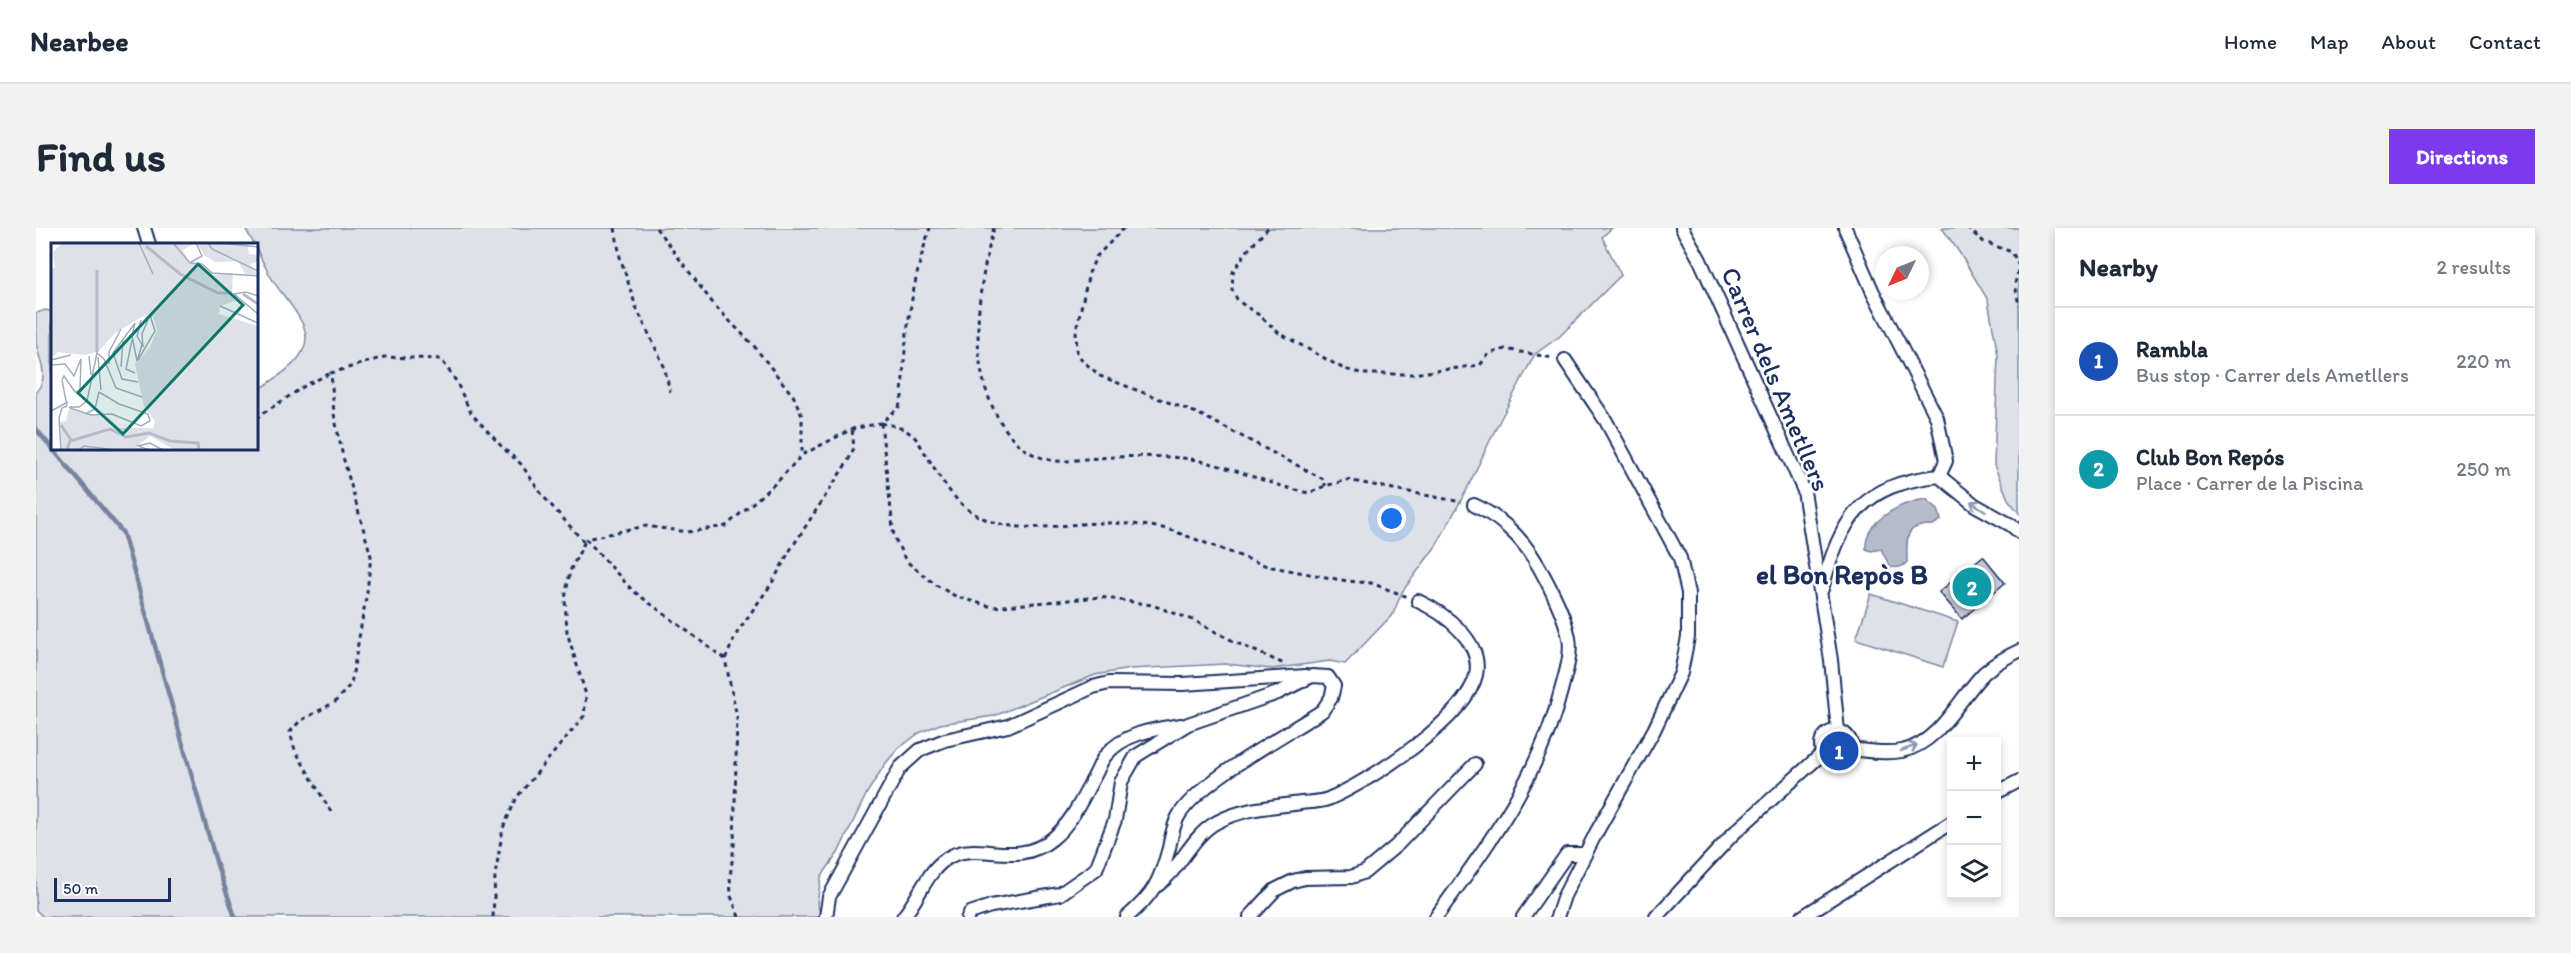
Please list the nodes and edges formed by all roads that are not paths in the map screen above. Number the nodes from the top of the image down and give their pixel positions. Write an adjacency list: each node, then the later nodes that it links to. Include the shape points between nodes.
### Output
1 (144, 228): 4 (street)
2 (1682, 228): 9 (street, Carrer dels Ametllers, via 1804,491)
3 (1845, 228): 6 (street, via 1937,418 1946,460)
4 (149, 243)
5 (1564, 360): 21 (street, via 1606,421 1659,515 1680,558 1688,593 1688,637 1681,673)
6 (1939, 476): 8 (street, one-way to 6, via 1975,505); 9 (street, via 1907,480 1882,490 1868,501 1844,526)
7 (1474, 505): 28 (street, via 1512,529 1535,558 1556,599 1569,639 1568,664 1544,747 1523,790)
8 (2019, 532)
9 (1820, 593): 14 (street, Carrer dels Ametllers)
10 (1418, 601): 22 (street, via 1437,610 1455,626 1476,658 1471,688 1458,706 1404,754 1326,800 1257,808 1214,824)
11 (2019, 651): 15 (street, one-way to 11, via 1901,751 1917,745 1950,715 1983,674)
12 (1312, 676): 13 (street, via 1278,693); 22 (street, via 1328,677 1334,686 1322,711 1225,772 1192,800 1178,816); 23 (street, via 1183,684 1109,683 1008,726 945,740 920,750 900,768 829,897)
13 (1188, 724): 24 (street, via 1154,730 1117,745 1106,755 1078,808 1051,840 1033,850 949,856 936,868); 25 (street, via 1136,756 1121,782 1115,820 1096,869 1060,894 991,906)
14 (1838, 731): 15 (street, via 1847,736); 16 (street, via 1825,735)
15 (1851, 749): 16 (street, via 1847,757 1838,761 1829,760)
16 (1822, 753): 31 (street, via 1733,834)
17 (1475, 764): 27 (street, via 1397,845 1365,872 1351,877 1293,880 1275,890)
18 (2019, 781): 19 (street)
19 (2001, 791)
20 (1947, 825): 32 (street)
21 (1586, 854): 29 (street, via 1567,854); 30 (street)
22 (1158, 885): 26 (street)
23 (825, 917)
24 (903, 917)
25 (968, 917)
26 (1128, 917)
27 (1250, 917)
28 (1436, 917)
29 (1523, 917)
30 (1557, 917)
31 (1656, 917)
32 (1802, 917)

